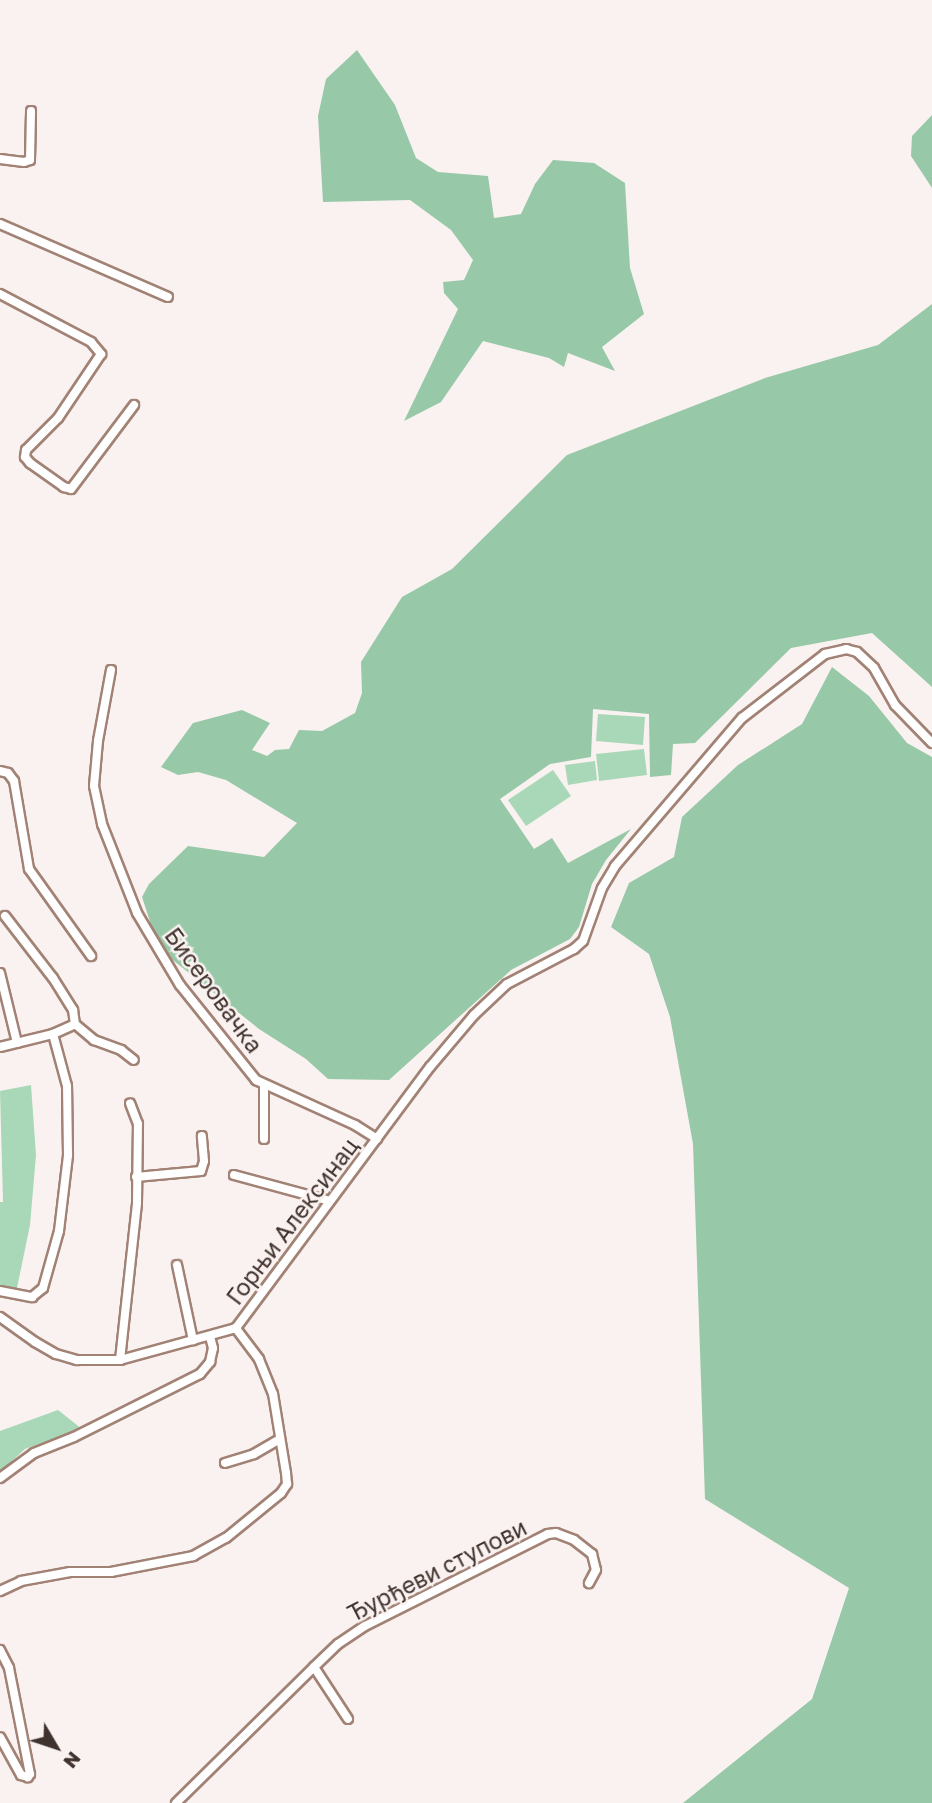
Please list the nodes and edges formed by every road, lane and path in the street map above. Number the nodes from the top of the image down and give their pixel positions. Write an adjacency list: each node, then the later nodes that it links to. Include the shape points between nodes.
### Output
1 (31, 111): 2 (street, via 30,160)
2 (0, 159)
3 (0, 224): 5 (street)
4 (0, 294): 6 (street, via 92,342 101,354 58,418 31,442 25,457 30,463 71,489)
5 (168, 297)
6 (134, 405)
7 (111, 670): 18 (street, Бисеровачка, via 94,786 102,824 137,914 180,985)
8 (932, 743): 22 (street, Горњи Алексинац, via 907,721 874,668 857,652 846,649 825,654 742,718 615,866 583,941 508,984 451,1042)
9 (0, 771): 11 (street, via 14,781 29,869)
10 (5, 916): 13 (street, via 73,1010)
11 (91, 956)
12 (0, 973): 15 (street)
13 (75, 1024): 14 (street); 17 (street, via 94,1040)
14 (53, 1034): 15 (street); 27 (street, via 67,1086 68,1155 59,1231 43,1289 32,1297)
15 (17, 1043): 16 (street)
16 (0, 1047)
17 (134, 1060)
18 (264, 1086): 21 (street); 22 (street, Бисеровачка)
19 (130, 1103): 24 (street, via 138,1124)
20 (202, 1136): 24 (street, via 201,1171)
21 (264, 1139)
22 (377, 1139): 25 (street, Горњи Алексинац)
23 (234, 1175): 25 (street)
24 (136, 1177): 32 (street)
25 (330, 1201): 29 (street, Горњи Алексинац)
26 (177, 1265): 31 (street)
27 (0, 1291)
28 (0, 1317): 32 (street, Горњи Алексинац, via 56,1354 77,1360)
29 (236, 1328): 30 (street, Горњи Алексинац); 33 (street, via 268,1376)
30 (210, 1336): 31 (street, Горњи Алексинац); 35 (street, via 210,1362 200,1374 34,1453)
31 (193, 1340): 32 (street, Горњи Алексинац)
32 (120, 1360)
33 (280, 1439): 34 (street); 37 (street, via 287,1484 281,1493 226,1538 193,1556 111,1572 58,1574 21,1581)
34 (225, 1463)
35 (0, 1478)
36 (589, 1583): 39 (street, Ђурђеви ступови, via 596,1570 592,1554 574,1540 548,1534 363,1627)
37 (0, 1591)
38 (0, 1650): 41 (street, via 9,1668 30,1774 25,1778)
39 (314, 1667): 40 (street); 42 (street, Ђурђеви ступови)
40 (348, 1719)
41 (0, 1737)
42 (176, 1803)

